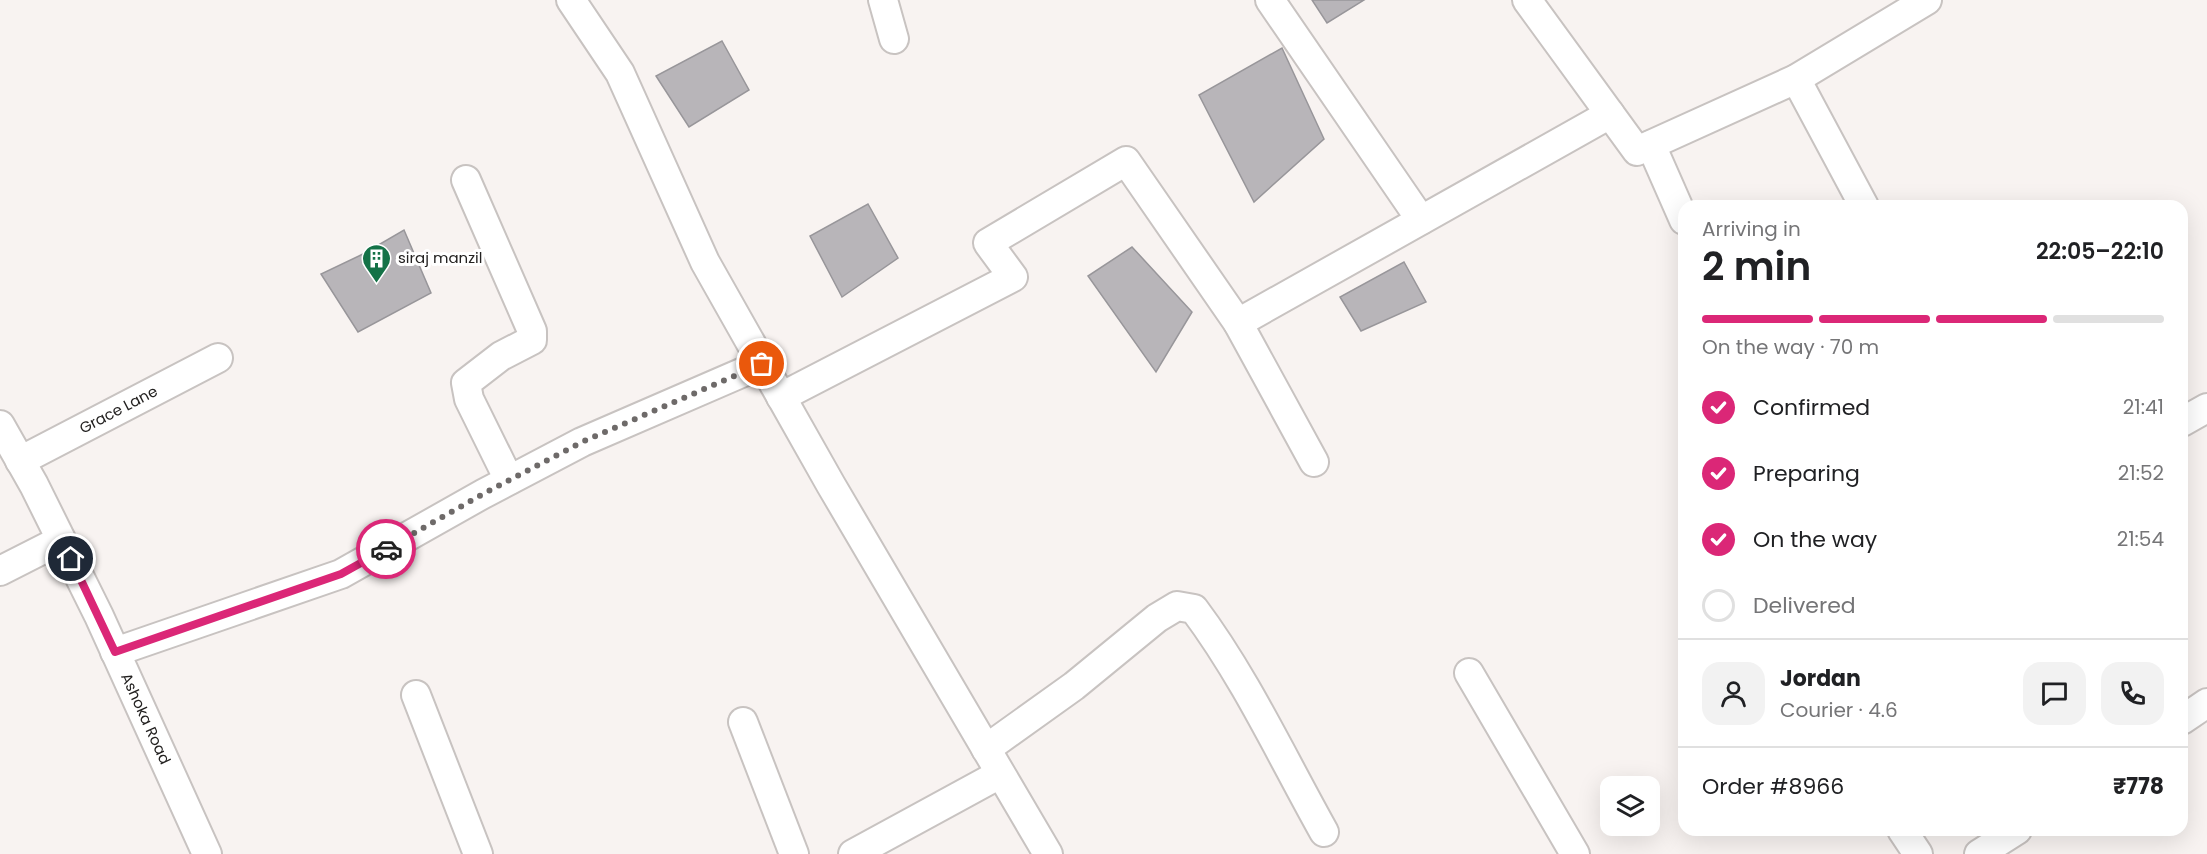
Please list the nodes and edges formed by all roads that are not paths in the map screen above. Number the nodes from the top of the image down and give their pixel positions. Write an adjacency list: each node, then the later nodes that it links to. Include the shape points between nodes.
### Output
1 (883, 0): 6 (street)
2 (1270, 0): 13 (street)
3 (1527, 0): 8 (street)
4 (1927, 0): 7 (street)
5 (574, 1): 16 (street, via 620,73 705,262)
6 (894, 39)
7 (1796, 79): 9 (street); 11 (street)
8 (1610, 114): 9 (street, via 1637,151); 13 (street)
9 (1651, 145): 12 (street)
10 (466, 180): 23 (street, via 532,331 532,340 501,356 466,383 469,399)
11 (1861, 200)
12 (1678, 206)
13 (1421, 220): 14 (street)
14 (1238, 323): 17 (street, via 1126,161 988,243 1013,277); 22 (street)
15 (218, 358): 21 (street, Grace Lane)
16 (762, 364): 17 (street); 23 (street, via 582,442)
17 (781, 397): 32 (street)
18 (2207, 408): 19 (street)
19 (2188, 419)
20 (0, 425): 21 (street, Ashoka Road)
21 (20, 461): 24 (street, Ashoka Road)
22 (1314, 462)
23 (509, 480): 26 (street, via 341,574)
24 (61, 540): 25 (street); 26 (street, Ashoka Road)
25 (0, 571)
26 (115, 652): 37 (street, Ashoka Road)
27 (1469, 673): 42 (street)
28 (416, 694): 38 (street)
29 (2207, 703): 30 (street)
30 (2188, 716)
31 (744, 722): 39 (street)
32 (986, 749): 33 (street); 34 (street, via 1074,686 1157,618 1177,606 1194,609 1223,652)
33 (1000, 774): 40 (street); 41 (street)
34 (1324, 832)
35 (1906, 836): 43 (street)
36 (2008, 836): 44 (street)
37 (207, 854)
38 (478, 854)
39 (794, 854)
40 (853, 854)
41 (1048, 854)
42 (1575, 854)
43 (1918, 854)
44 (1979, 854)

